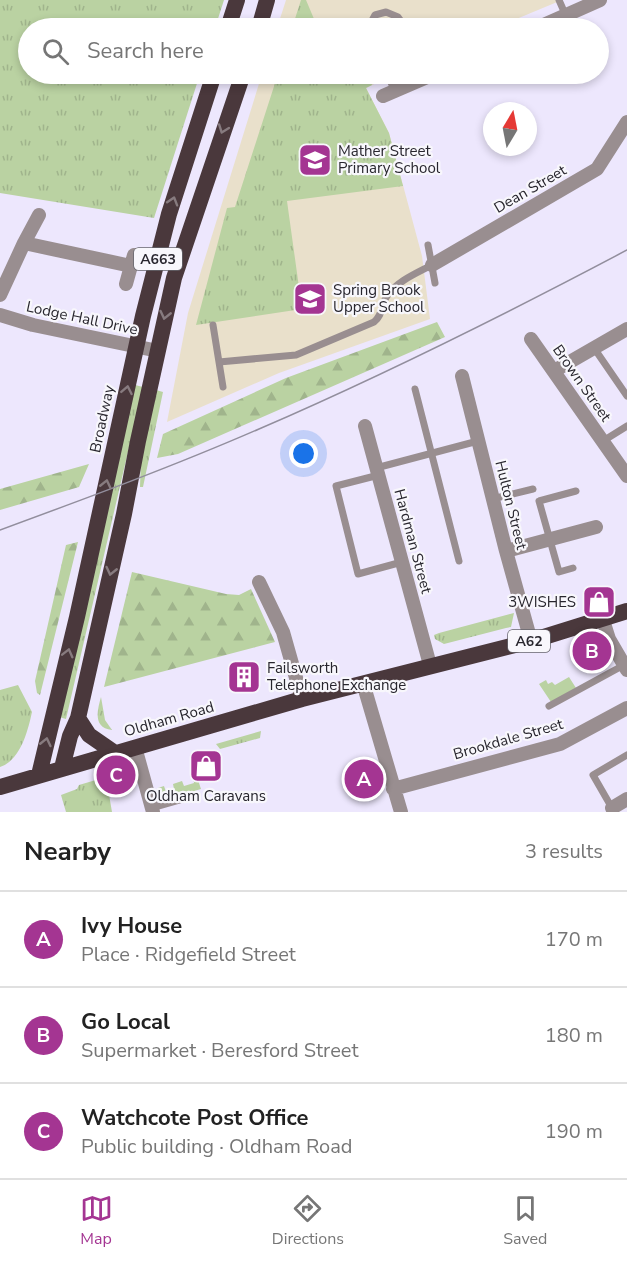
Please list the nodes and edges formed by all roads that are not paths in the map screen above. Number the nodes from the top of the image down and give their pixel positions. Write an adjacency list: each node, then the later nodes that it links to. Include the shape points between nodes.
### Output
1 (237, 0): 6 (highway)
2 (267, 0): 7 (highway)
3 (559, 0): 5 (lane)
4 (600, 0): 5 (street)
5 (566, 16): 10 (street)
6 (231, 18)
7 (262, 18)
8 (373, 18): 9 (lane, via 386,12)
9 (399, 18)
10 (561, 18)
11 (211, 84): 28 (highway, Broadway / A663, one-way to 11, via 169,214)
12 (240, 84): 30 (highway, A663, one-way to 30, via 174,278)
13 (388, 84): 15 (lane)
14 (410, 84): 15 (street)
15 (389, 93)
16 (627, 122): 20 (street, Dean Street, via 597,169)
17 (39, 214): 18 (street)
18 (24, 243): 22 (street, via 132,260); 23 (street)
19 (428, 245): 20 (lane)
20 (432, 265): 21 (lane); 31 (lane, via 405,279 387,296 380,318 374,322 296,355)
21 (435, 283)
22 (126, 284)
23 (3, 291)
24 (0, 315): 28 (street, Lodge Hall Drive)
25 (213, 325): 31 (lane)
26 (627, 329): 29 (street)
27 (531, 339): 32 (street, Brown Street)
28 (136, 346): 30 (street, Lodge Hall Drive); 68 (highway, Broadway / A663, one-way to 28)
29 (594, 348): 32 (street); 36 (lane)
30 (158, 351): 63 (highway, A663, one-way to 63)
31 (219, 362): 34 (lane)
32 (554, 371): 40 (street, Brown Street)
33 (462, 376): 39 (street, Hulton Street)
34 (223, 387)
35 (415, 389): 41 (lane)
36 (627, 396)
37 (365, 426): 42 (street, Hardman Street)
38 (627, 426): 40 (lane)
39 (478, 441): 41 (lane); 46 (street, Hulton Street)
40 (603, 441): 43 (street, Brown Street)
41 (430, 454): 42 (lane); 50 (lane)
42 (377, 471): 51 (street, Hardman Street); 51 (lane, via 336,486 358,574)
43 (627, 476)
44 (533, 489): 46 (lane)
45 (576, 491): 48 (lane, via 539,501)
46 (492, 499): 49 (street, Hulton Street)
47 (596, 527): 48 (street)
48 (549, 539): 49 (street); 52 (lane, via 558,572)
49 (506, 551): 56 (street, Hulton Street)
50 (459, 561)
51 (402, 562): 57 (street, Hardman Street)
52 (573, 568)
53 (259, 582): 60 (street, via 284,632)
54 (627, 611): 55 (highway, Oldham Road / A62)
55 (603, 620): 56 (highway, Oldham Road / A62); 58 (street)
56 (531, 641): 57 (highway, Oldham Road / A62)
57 (430, 665): 59 (highway, Oldham Road / A62)
58 (625, 668): 61 (lane)
59 (363, 683): 60 (highway, Oldham Road / A62); 70 (street)
60 (302, 699): 64 (highway, Oldham Road / A62)
61 (549, 706)
62 (627, 708): 70 (street, Brookdale Street, via 560,744)
63 (78, 718): 65 (highway, via 90,735); 67 (highway, A663)
64 (135, 747): 65 (highway, Oldham Road / A62); 74 (street)
65 (115, 753): 67 (highway, Oldham Road / A62)
66 (627, 755): 73 (lane, via 593,775)
67 (62, 768): 68 (highway, Oldham Road / A62)
68 (39, 775): 69 (highway, Oldham Road / A62)
69 (0, 787)
70 (393, 789): 75 (street)
71 (194, 796): 74 (lane)
72 (627, 799): 73 (street)
73 (612, 808)
74 (153, 810)
75 (401, 812)

